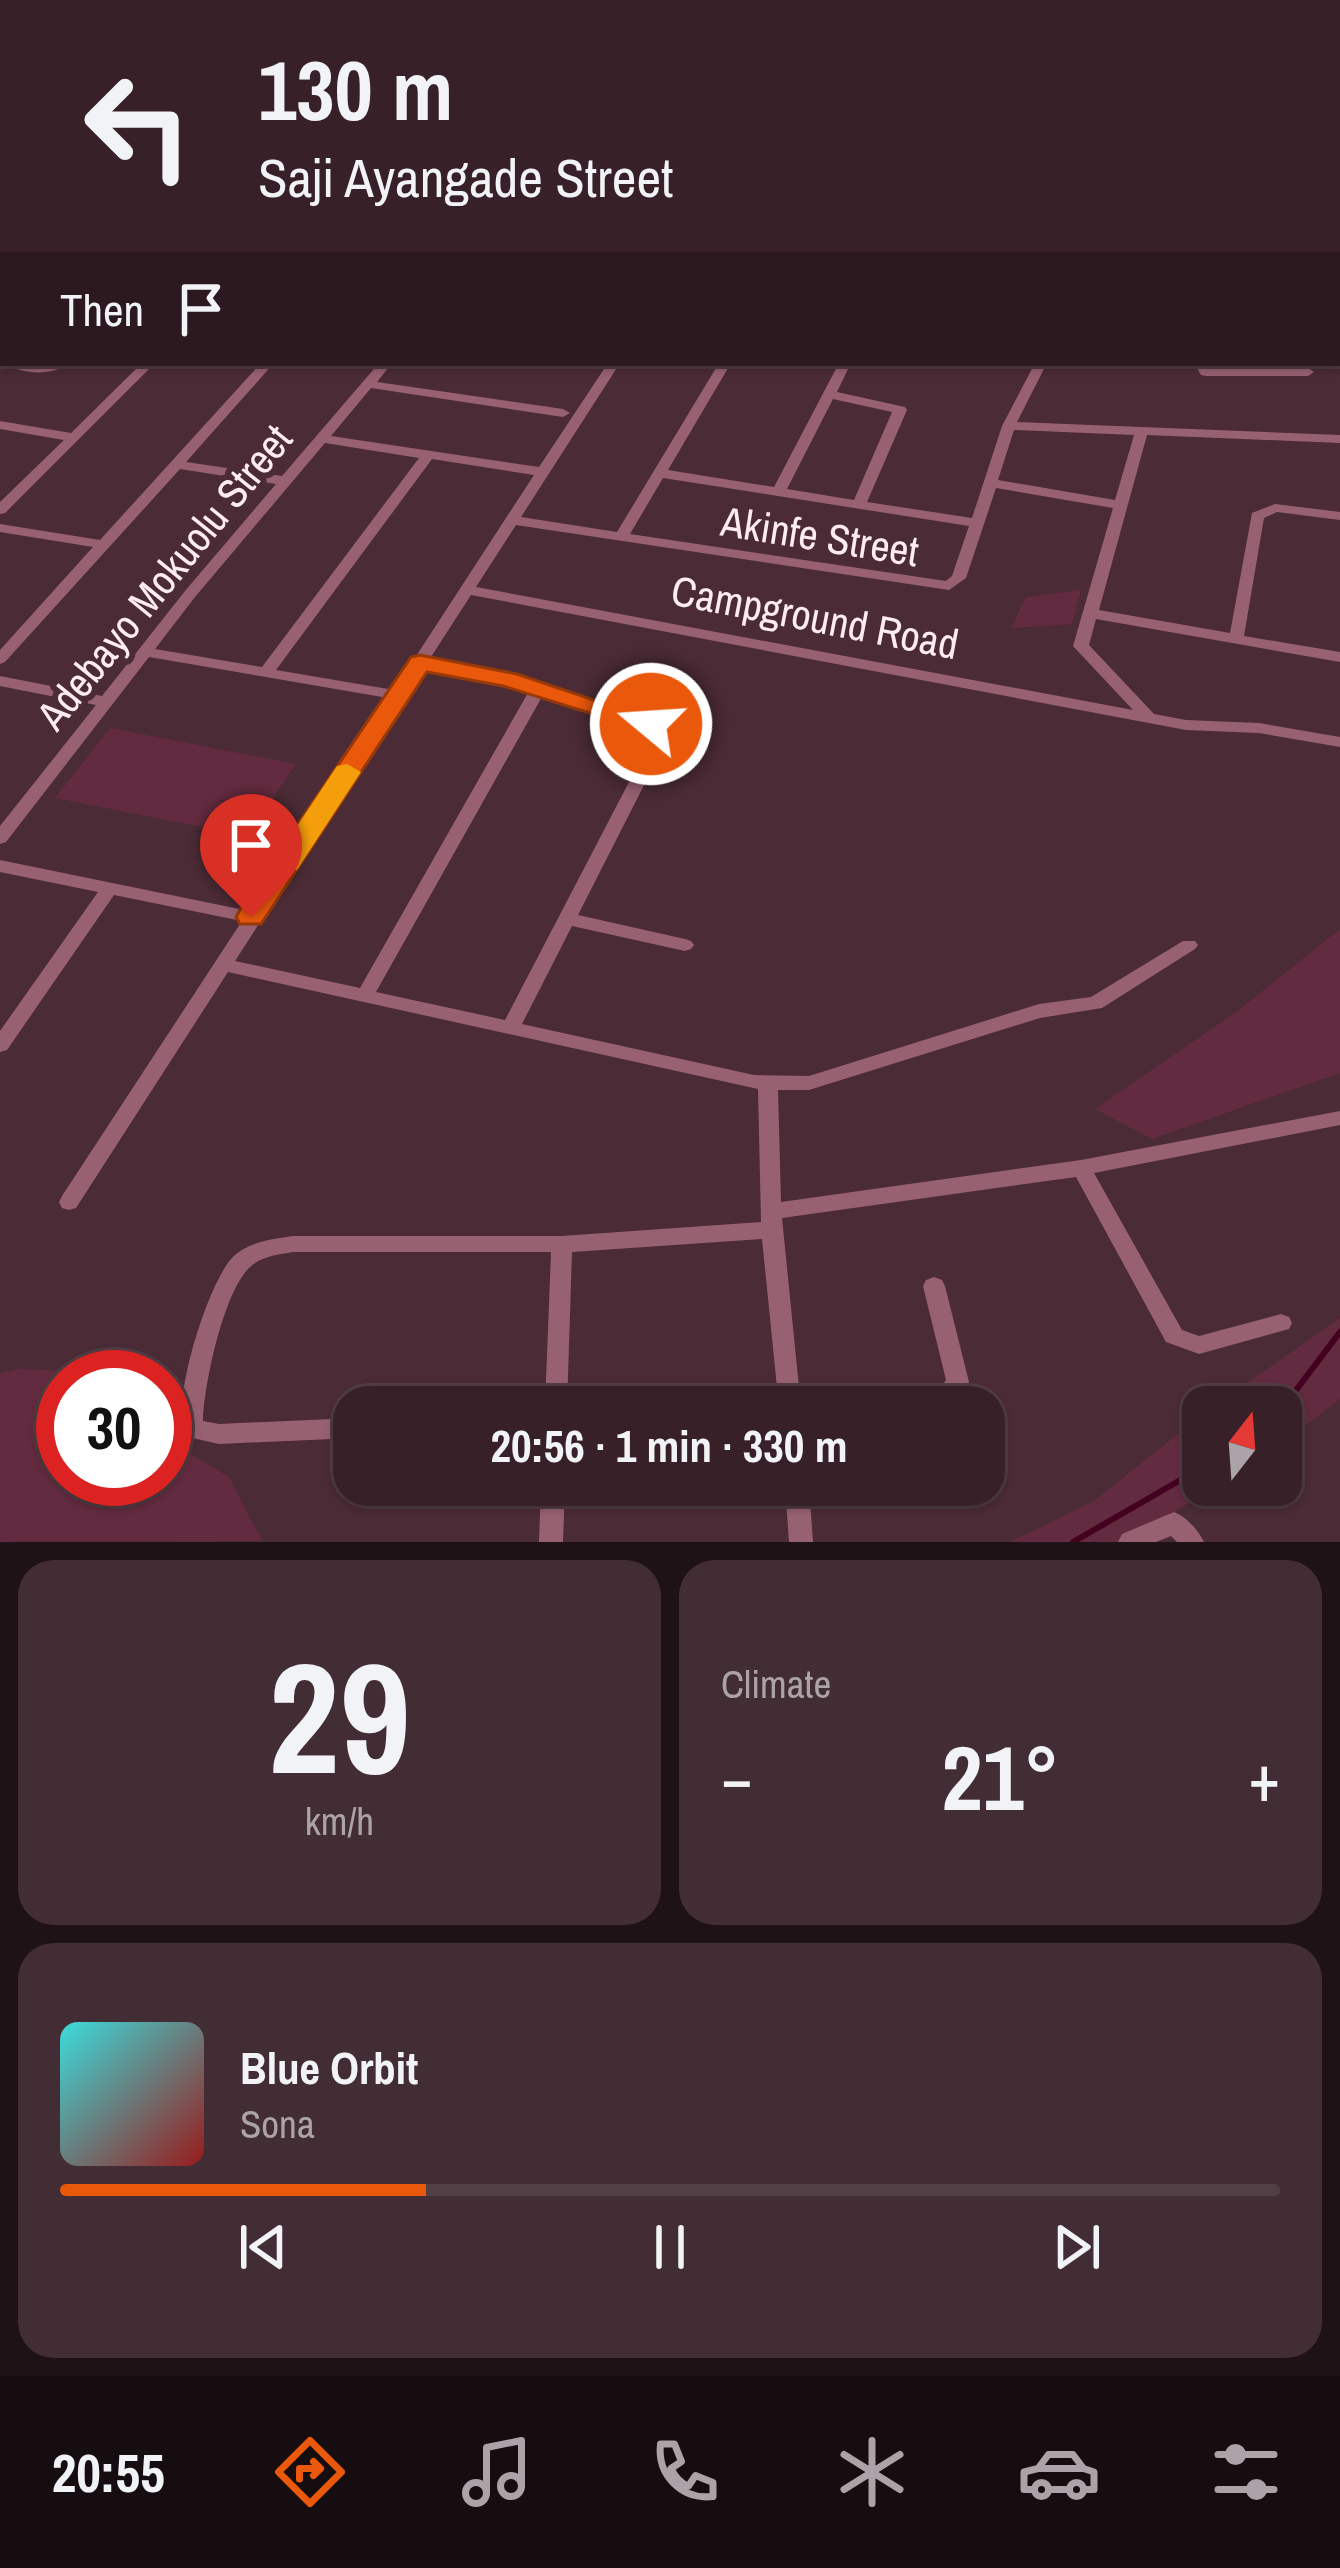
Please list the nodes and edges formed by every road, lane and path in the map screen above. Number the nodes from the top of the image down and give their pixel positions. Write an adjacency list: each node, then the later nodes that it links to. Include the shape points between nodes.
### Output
1 (26, 366): 2 (street)
2 (57, 366)
3 (145, 366): 18 (street)
4 (265, 366): 22 (street)
5 (383, 366): 12 (street, Adebayo Mokuolu Street)
6 (612, 366): 23 (street)
7 (722, 366): 24 (street)
8 (844, 366): 13 (street)
9 (1040, 366): 15 (street, Akinfe Street)
10 (1201, 366): 11 (street)
11 (1308, 372)
12 (368, 384): 14 (street); 19 (street, Adebayo Mokuolu Street)
13 (830, 394): 27 (street); 28 (street, via 900,410)
14 (563, 413)
15 (1010, 426): 17 (street); 26 (street, Akinfe Street)
16 (4, 430): 18 (street)
17 (1141, 432): 20 (street); 29 (street)
18 (72, 437): 30 (street)
19 (322, 439): 21 (street); 25 (street, Adebayo Mokuolu Street)
20 (1340, 439)
21 (428, 455): 23 (street); 44 (street)
22 (174, 464): 25 (street); 36 (street)
23 (544, 472): 32 (street)
24 (661, 473): 27 (street); 35 (street)
25 (286, 481): 40 (street, Adebayo Mokuolu Street)
26 (991, 483): 29 (street); 33 (street, Akinfe Street)
27 (779, 491): 28 (street)
28 (859, 504): 33 (street)
29 (1120, 505): 38 (street)
30 (0, 510)
31 (1340, 516): 39 (street, via 1275,508 1257,516)
32 (512, 520): 35 (street, Akinfe Street); 37 (street)
33 (975, 523): 35 (street, Akinfe Street, via 958,578 939,587)
34 (0, 528): 36 (street)
35 (621, 537)
36 (98, 544): 42 (street)
37 (467, 590): 43 (street); 49 (street, Campground Road)
38 (1089, 613): 39 (street); 49 (street, via 1081,646)
39 (1236, 640): 41 (street)
40 (144, 652): 44 (street); 48 (street, Adebayo Mokuolu Street)
41 (1340, 657)
42 (0, 659)
43 (420, 663): 46 (street); 47 (street)
44 (266, 673): 47 (street)
45 (0, 681): 48 (street)
46 (538, 688): 55 (street, via 655,727 661,736); 59 (street)
47 (398, 695): 54 (street)
48 (107, 702): 51 (street, Adebayo Mokuolu Street)
49 (1149, 718): 50 (street, Campground Road)
50 (1340, 742)
51 (0, 838)
52 (0, 866): 53 (street)
53 (110, 887): 54 (street); 61 (street)
54 (251, 917): 58 (street)
55 (568, 919): 57 (street); 60 (street)
56 (1189, 944): 62 (street, via 1095,1003 1039,1011 809,1083)
57 (686, 945)
58 (222, 964): 59 (street); 65 (street)
59 (365, 995): 60 (street)
60 (511, 1027): 62 (street)
61 (0, 1045)
62 (768, 1085): 66 (street)
63 (1340, 1118): 64 (street)
64 (1081, 1168): 66 (street); 69 (street, via 1174,1336 1199,1345)
65 (69, 1202)
66 (772, 1220): 67 (street); 68 (street, via 790,1407 946,1398 958,1382)
67 (562, 1244): 70 (street); 71 (street, via 293,1244 243,1260 224,1292 192,1429)
68 (934, 1286)
69 (1280, 1323)
70 (557, 1386)
71 (333, 1429)
72 (553, 1506): 74 (street)
73 (798, 1506): 75 (street)
74 (551, 1542)
75 (801, 1542)
76 (1130, 1542): 77 (street, via 1174,1523)
77 (1192, 1542)

